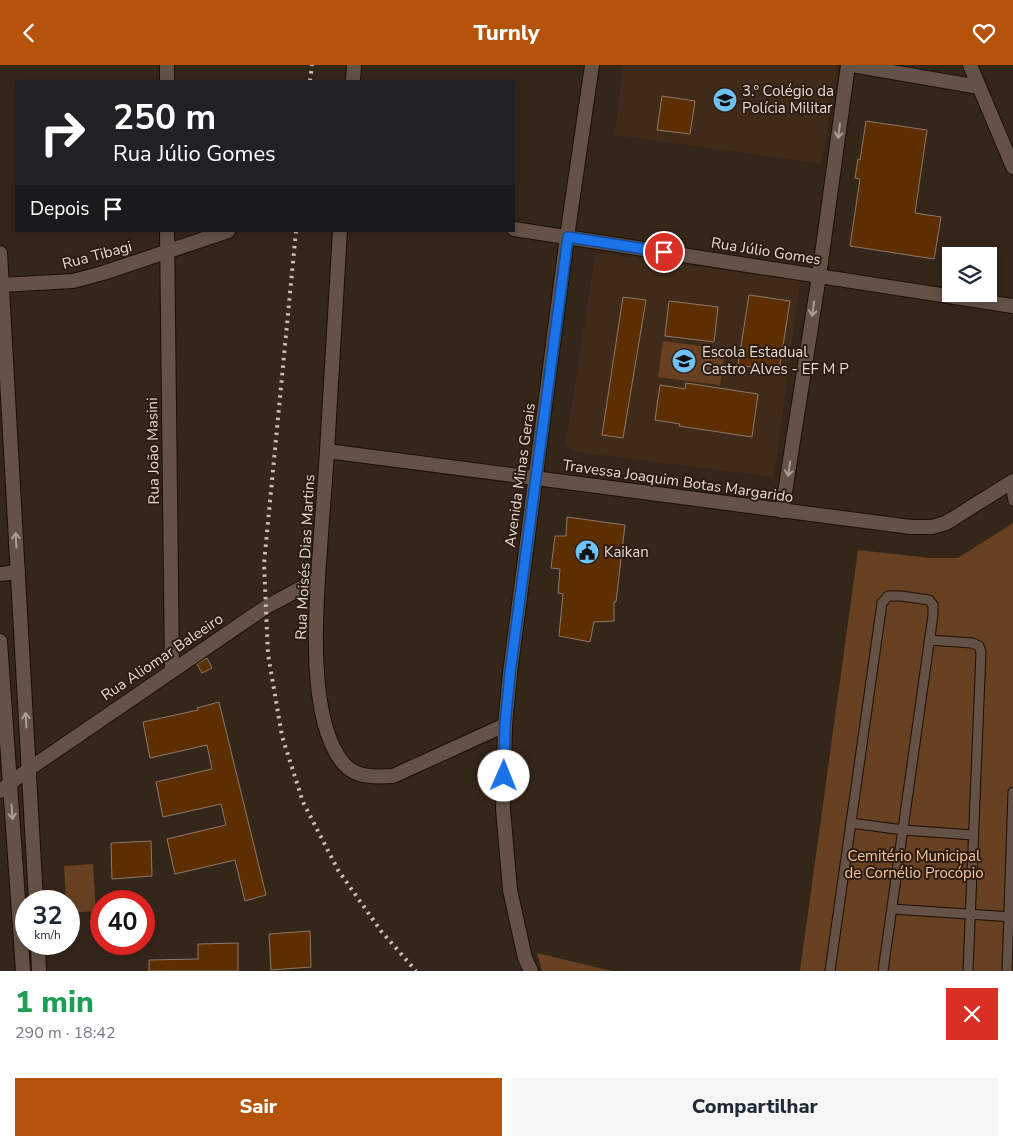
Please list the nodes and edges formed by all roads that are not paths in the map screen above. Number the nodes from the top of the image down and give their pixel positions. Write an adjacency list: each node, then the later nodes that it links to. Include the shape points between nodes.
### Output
1 (167, 65): 7 (street)
2 (354, 65): 8 (street)
3 (592, 65): 15 (street, Avenida Minas Gerais)
4 (848, 65): 18 (street, one-way to 18)
5 (852, 65): 9 (street)
6 (970, 65): 9 (street)
7 (167, 80)
8 (353, 80)
9 (979, 87): 10 (street)
10 (1013, 167)
11 (515, 229): 15 (street, Rua Júlio Gomes)
12 (167, 232): 16 (street, Rua João Masini)
13 (225, 232): 16 (street, Rua Tibagi)
14 (340, 232): 21 (street, Rua Moisés Dias Martins)
15 (568, 237): 18 (street, Rua Júlio Gomes); 22 (street, Avenida Minas Gerais)
16 (167, 252): 19 (street, Rua Tibagi, via 72,281); 31 (street, Rua João Masini)
17 (0, 253): 19 (street)
18 (819, 276): 20 (street, Rua Júlio Gomes); 25 (street, one-way to 25)
19 (1, 285): 26 (street, one-way to 19)
20 (1013, 305)
21 (327, 451): 22 (street, Travessa Joaquim Botas Margarido); 28 (street, Rua Moisés Dias Martins)
22 (536, 479): 25 (street, Travessa Joaquim Botas Margarido); 32 (street, Avenida Minas Gerais)
23 (1011, 482): 24 (lane); 25 (street, Travessa Joaquim Botas Margarido, via 959,517 932,527)
24 (1013, 501)
25 (782, 511)
26 (18, 572): 27 (street); 33 (street, one-way to 26)
27 (0, 574)
28 (318, 579): 31 (street, Rua Aliomar Baleeiro, via 266,607); 32 (street, Rua Moisés Dias Martins, via 318,687 323,717 333,747 344,765 358,774 393,776)
29 (929, 640): 36 (lane, via 933,605 929,600 888,596 882,603); 37 (lane); 38 (lane, via 972,643 981,652)
30 (0, 641): 34 (street)
31 (172, 669): 33 (street, Rua Aliomar Baleeiro)
32 (505, 725): 46 (street, Avenida Minas Gerais, via 503,809 510,890 525,958)
33 (29, 769): 34 (street, Rua Aliomar Baleeiro); 40 (street)
34 (5, 787): 39 (street, one-way to 39)
35 (1013, 791): 43 (lane)
36 (851, 823): 37 (lane); 47 (lane)
37 (903, 830): 38 (lane); 41 (lane)
38 (973, 835): 42 (lane)
39 (20, 890)
40 (35, 890)
41 (892, 909): 42 (lane); 48 (lane)
42 (970, 915): 43 (lane); 49 (lane)
43 (1011, 917): 50 (lane)
44 (39, 965): 45 (street)
45 (23, 966)
46 (531, 971)
47 (830, 971)
48 (883, 971)
49 (968, 971)
50 (1007, 971)

